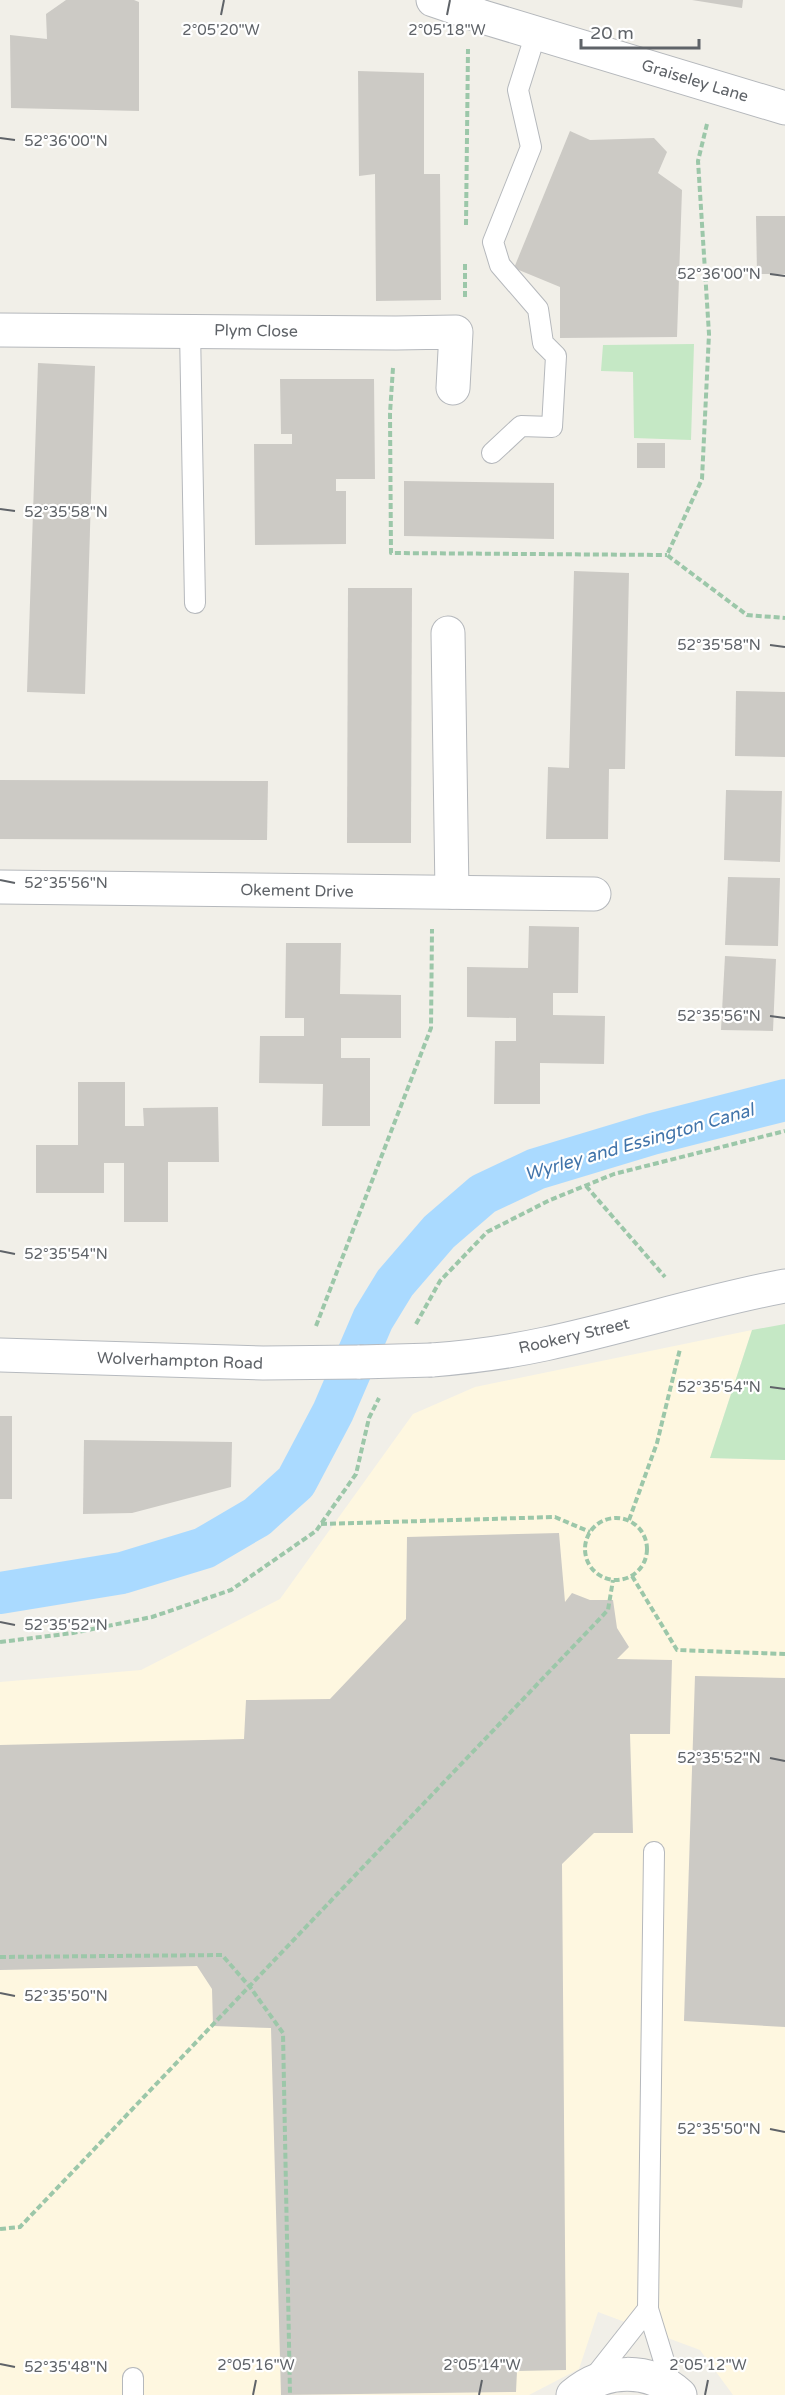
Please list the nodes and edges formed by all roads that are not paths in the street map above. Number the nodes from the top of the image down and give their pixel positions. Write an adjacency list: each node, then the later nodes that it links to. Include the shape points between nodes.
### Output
1 (433, 0): 2 (street, Graiseley Lane)
2 (536, 33): 3 (street, Graiseley Lane); 7 (lane, via 518,90 531,147 493,242 500,264 538,309 543,343 556,356 552,427 522,426)
3 (785, 108)
4 (0, 330): 5 (street, Plym Close)
5 (190, 330): 6 (street, Plym Close, via 456,332); 8 (lane)
6 (453, 388)
7 (492, 453)
8 (195, 603)
9 (448, 633): 11 (street)
10 (0, 887): 11 (street, Okement Drive)
11 (442, 892): 12 (street, Okement Drive)
12 (594, 894)
13 (785, 1286): 15 (street, Rookery Street, bridge, via 546,1344 432,1360)
14 (0, 1355): 15 (street, Wolverhampton Road)
15 (360, 1362)
16 (654, 1852): 17 (lane)
17 (648, 2309): 18 (lane); 19 (lane)
18 (582, 2388): 19 (street, via 618,2373 648,2375)
19 (676, 2391)

